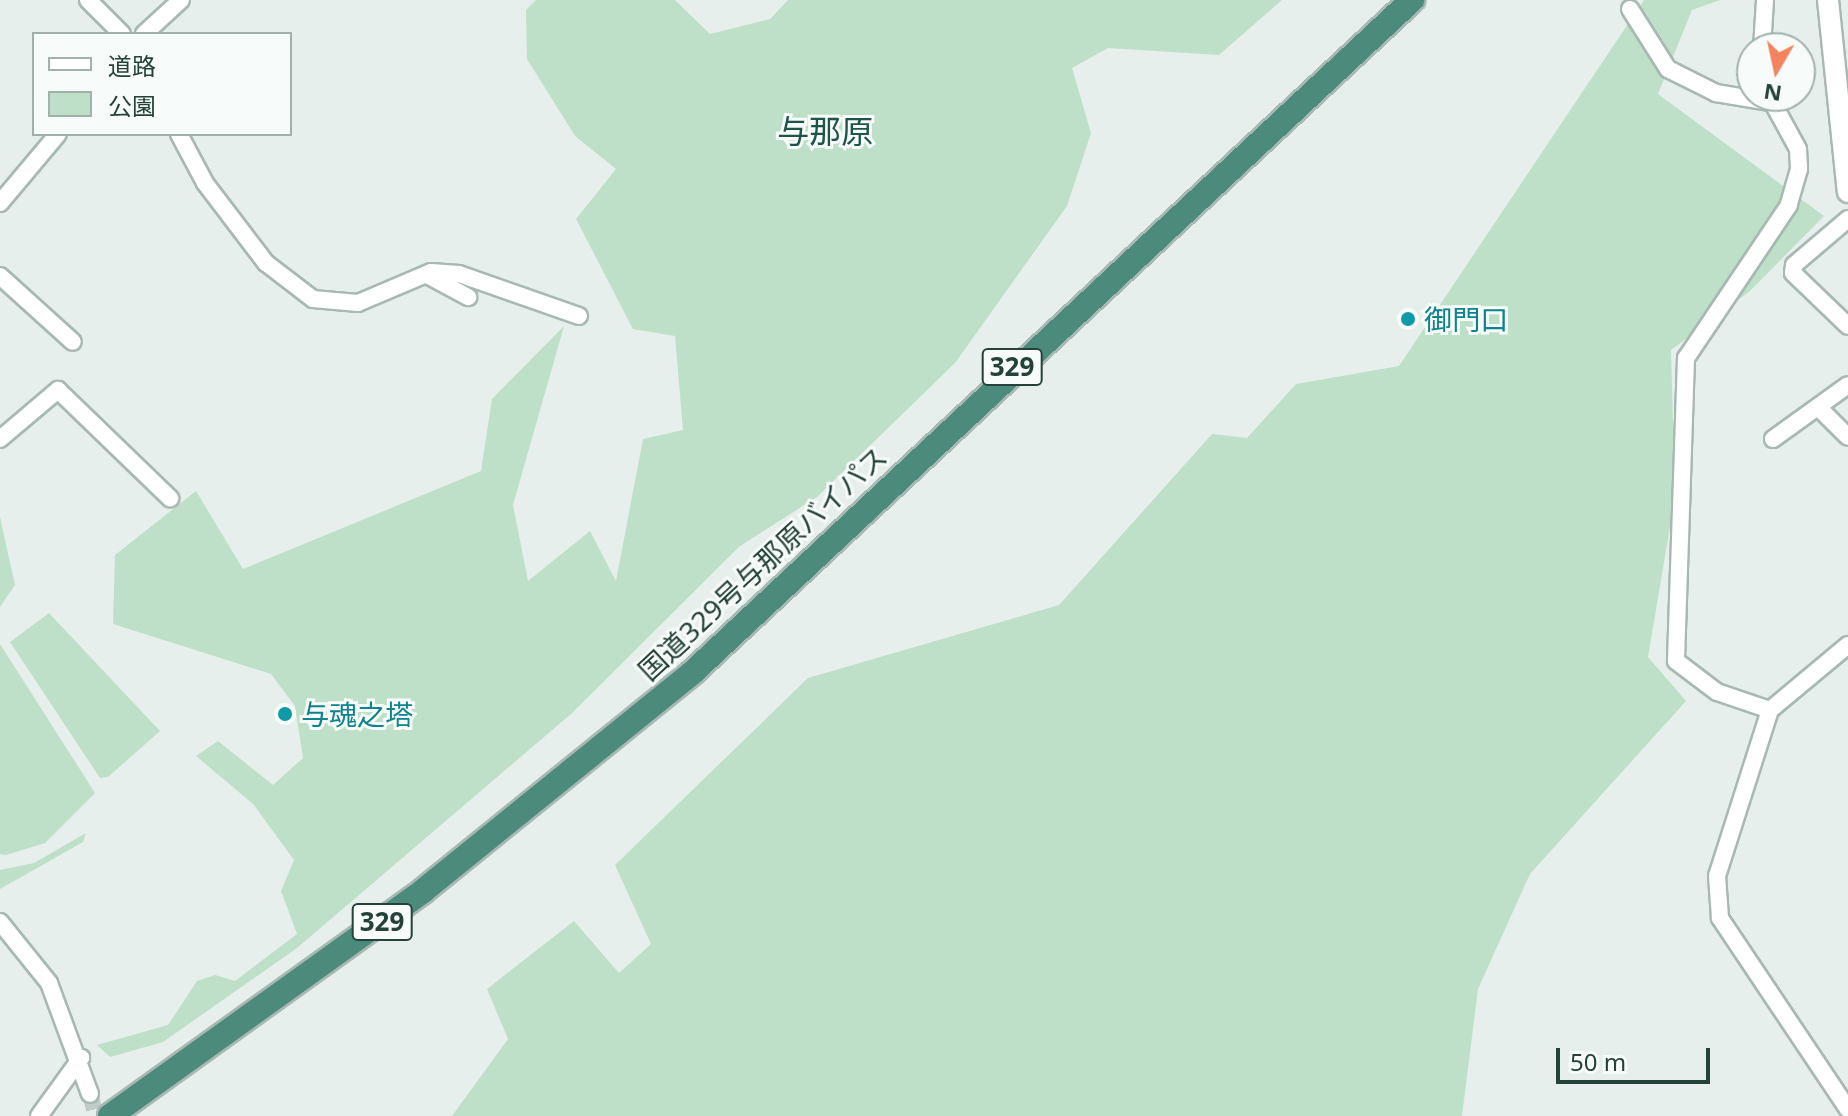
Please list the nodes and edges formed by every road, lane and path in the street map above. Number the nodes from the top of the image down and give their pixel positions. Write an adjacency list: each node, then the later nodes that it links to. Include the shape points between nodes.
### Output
1 (88, 0): 7 (street)
2 (181, 0): 8 (street)
3 (1412, 0): 36 (highway, 国道329号与那原バイパス / 329, via 1014,364 786,588 615,738 350,946)
4 (1765, 0): 9 (street)
5 (1828, 0): 14 (street)
6 (1630, 9): 10 (street, via 1668,69 1716,93)
7 (120, 32)
8 (146, 32)
9 (1763, 32)
10 (1736, 95)
11 (1777, 112): 30 (street, via 1798,149 1789,205 1686,358 1676,661 1717,692)
12 (56, 136): 15 (street)
13 (180, 136): 17 (street, via 205,183 291,287 313,299 358,303)
14 (1848, 192)
15 (0, 203)
16 (1848, 219): 21 (street, via 1794,265 1793,273)
17 (425, 274): 19 (street); 20 (street, via 459,274)
18 (0, 276): 22 (street)
19 (468, 297)
20 (579, 316)
21 (1848, 326)
22 (73, 342)
23 (1848, 385): 24 (street)
24 (1818, 407): 25 (street); 27 (street)
25 (1848, 437)
26 (0, 439): 28 (street, via 58,390)
27 (1773, 439)
28 (170, 498)
29 (1848, 645): 30 (street)
30 (1770, 710): 34 (street, via 1717,876 1720,918)
31 (0, 922): 32 (street, via 49,983)
32 (81, 1058): 33 (street); 35 (street)
33 (90, 1094)
34 (1848, 1109)
35 (39, 1116)
36 (110, 1116)

